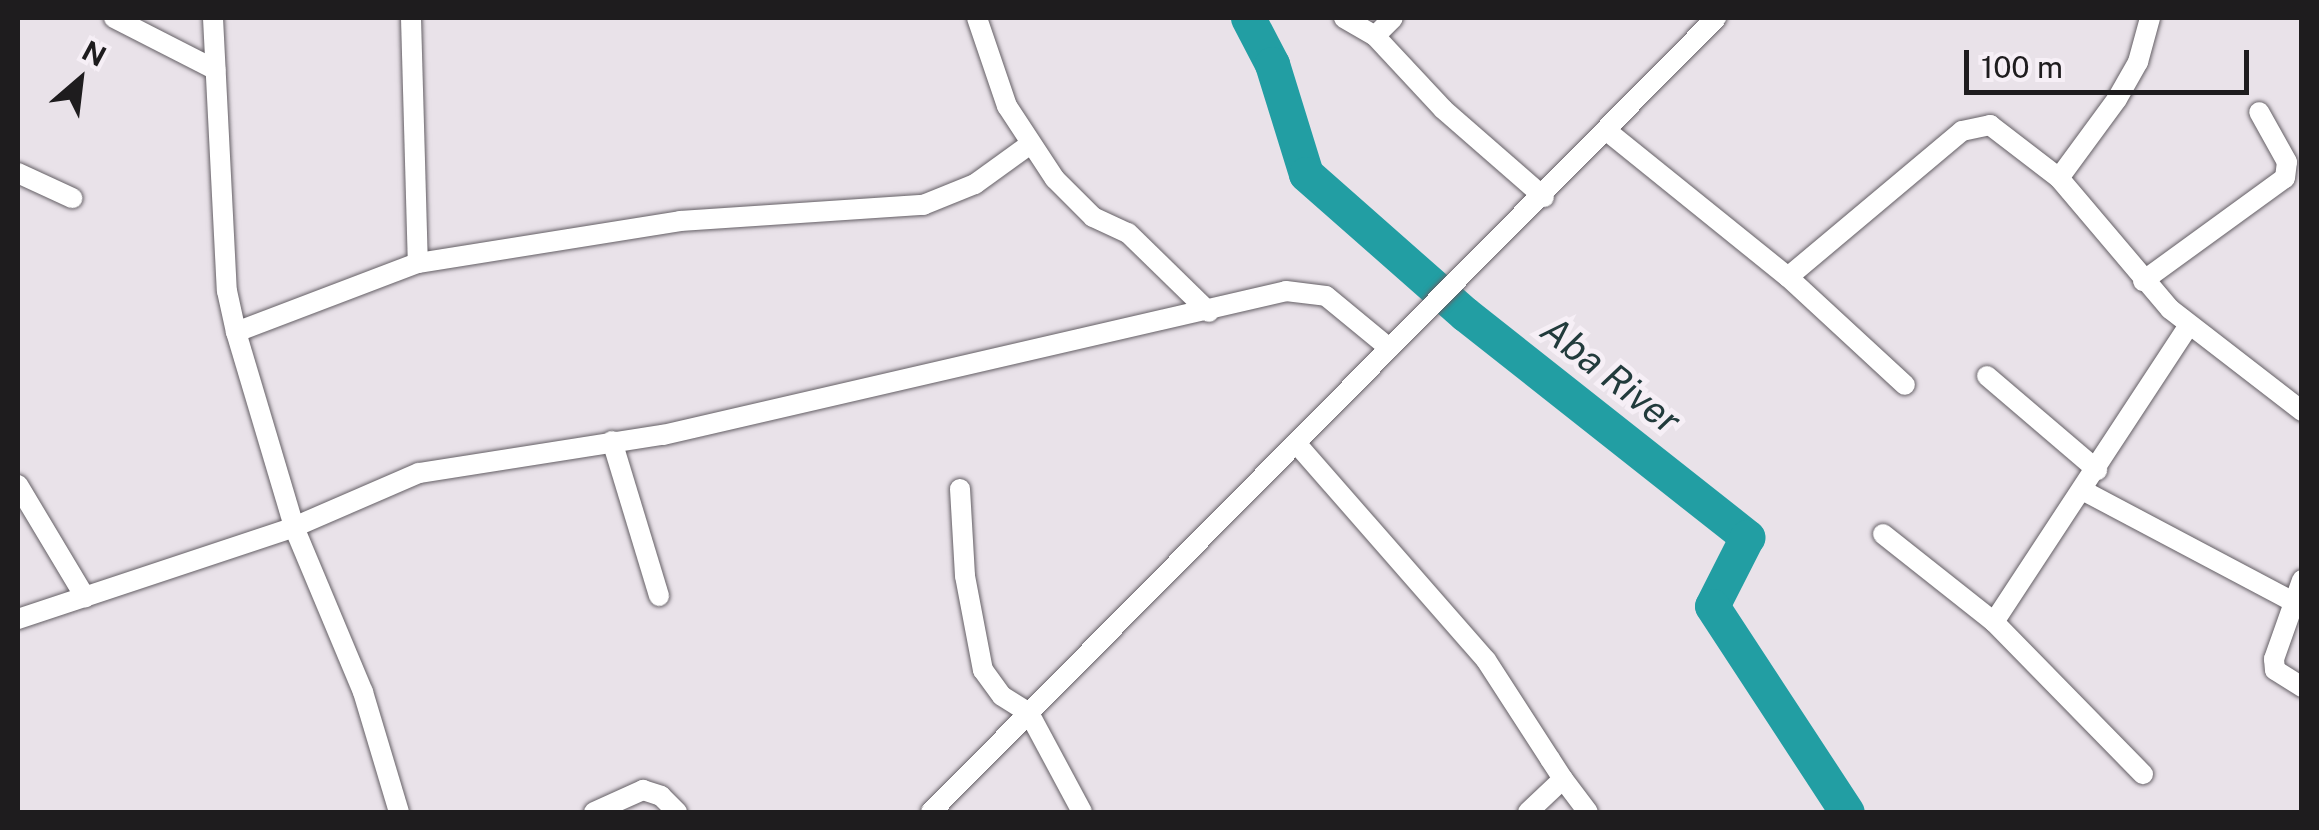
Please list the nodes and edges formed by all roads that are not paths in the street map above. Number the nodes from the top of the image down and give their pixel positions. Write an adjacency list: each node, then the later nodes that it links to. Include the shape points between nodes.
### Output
1 (114, 18): 10 (street)
2 (213, 18): 10 (street)
3 (411, 18): 18 (street)
4 (977, 18): 13 (street, via 1007,106)
5 (1344, 18): 9 (street)
6 (1392, 18): 9 (street)
7 (1716, 18): 12 (street)
8 (2150, 18): 15 (street, via 2138,62 2117,99)
9 (1375, 36): 16 (street, via 1444,109)
10 (216, 70): 23 (street, via 227,291)
11 (2259, 112): 20 (street, via 2287,162 2286,178)
12 (1607, 131): 16 (street); 19 (street)
13 (1029, 145): 18 (street, via 975,184 924,205 680,221); 21 (street, via 1080,207 1128,233)
14 (18, 173): 17 (street)
15 (2059, 178): 19 (street, via 2006,133 1975,125); 20 (street)
16 (1544, 197): 24 (street)
17 (72, 198)
18 (418, 263): 23 (street)
19 (1788, 277): 26 (street)
20 (2143, 281): 22 (street)
21 (1210, 312): 24 (street, via 1307,290 1326,296); 28 (street)
22 (2190, 326): 27 (street); 30 (street)
23 (236, 332): 34 (street)
24 (1389, 348): 29 (street)
25 (1987, 376): 30 (street)
26 (1905, 385)
27 (2302, 411)
28 (612, 441): 34 (street, via 418,473); 37 (street)
29 (1296, 443): 43 (street); 45 (street, via 1486,660)
30 (2097, 470): 33 (street)
31 (18, 485): 38 (street)
32 (960, 489): 43 (street, via 964,576 983,670 1002,696)
33 (2084, 491): 39 (street); 41 (street)
34 (294, 527): 38 (street); 46 (street, via 363,692)
35 (1883, 534): 41 (street)
36 (2302, 580): 39 (street)
37 (658, 596)
38 (86, 597): 40 (street)
39 (2292, 602): 42 (street, via 2275,670)
40 (18, 620)
41 (1994, 622): 44 (street)
42 (2302, 686)
43 (1029, 714): 49 (street); 50 (street)
44 (2143, 774)
45 (1562, 779): 51 (street); 52 (street)
46 (399, 812)
47 (594, 812): 48 (street, via 643,790 662,796)
48 (677, 812)
49 (931, 812)
50 (1082, 812)
51 (1528, 812)
52 (1588, 812)

